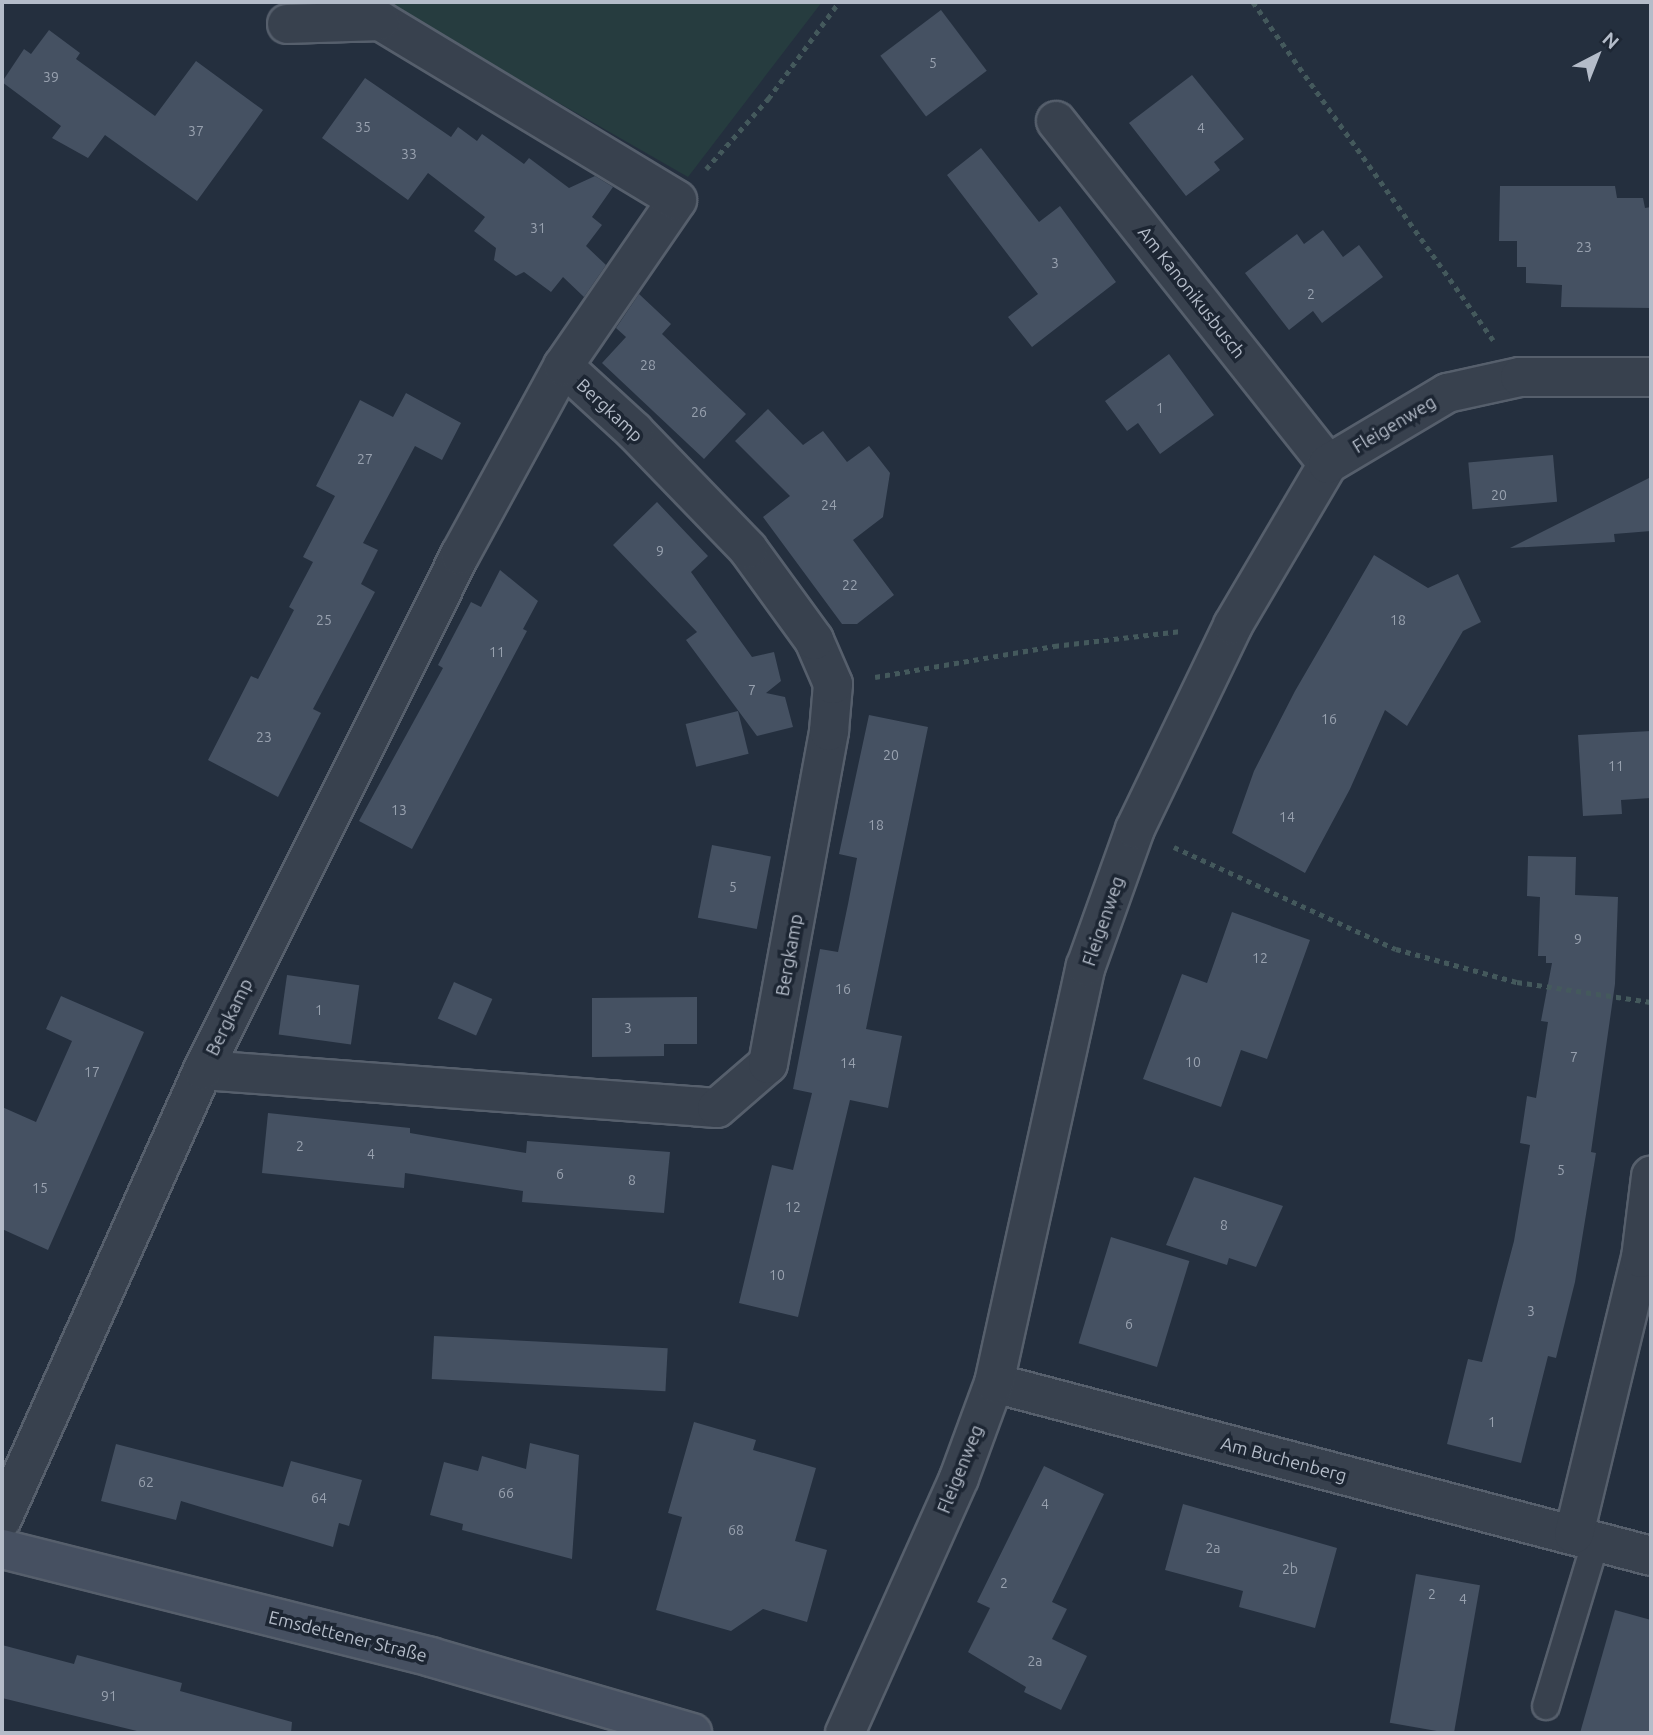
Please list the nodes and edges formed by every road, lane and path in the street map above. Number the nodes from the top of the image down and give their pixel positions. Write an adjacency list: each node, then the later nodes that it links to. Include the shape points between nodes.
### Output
1 (839, 2): 5 (path, via 768,99)
2 (1253, 2): 7 (path)
3 (287, 24): 5 (street, via 380,21)
4 (1056, 121): 9 (street, Am Kanonikusbusch)
5 (677, 200): 6 (street, Bergkamp)
6 (563, 366): 11 (street, Bergkamp, via 634,431 748,549 814,640); 14 (street, Bergkamp, via 460,555)
7 (1520, 377): 8 (street, Fleigenweg); 9 (street, Fleigenweg, via 1447,393)
8 (1651, 377)
9 (1328, 464): 10 (street, Fleigenweg)
10 (1233, 625): 11 (path, via 1054,646); 12 (street, Fleigenweg)
11 (832, 684): 14 (street, Bergkamp, via 829,731 768,1064 717,1108)
12 (1135, 829): 13 (path, via 1396,949 1517,982); 16 (street, Fleigenweg, via 1086,966)
13 (1651, 1002)
14 (203, 1070): 17 (street, Bergkamp)
15 (1651, 1176): 18 (street, via 1641,1258)
16 (994, 1383): 18 (street, Am Buchenberg); 23 (street, Fleigenweg, via 959,1478)
17 (2, 1519)
18 (1585, 1537): 20 (street, Am Buchenberg); 21 (lane)
19 (2, 1549): 22 (main road, Emsdettener Straße, via 432,1657)
20 (1651, 1556)
21 (1546, 1706)
22 (692, 1733)
23 (845, 1733)

